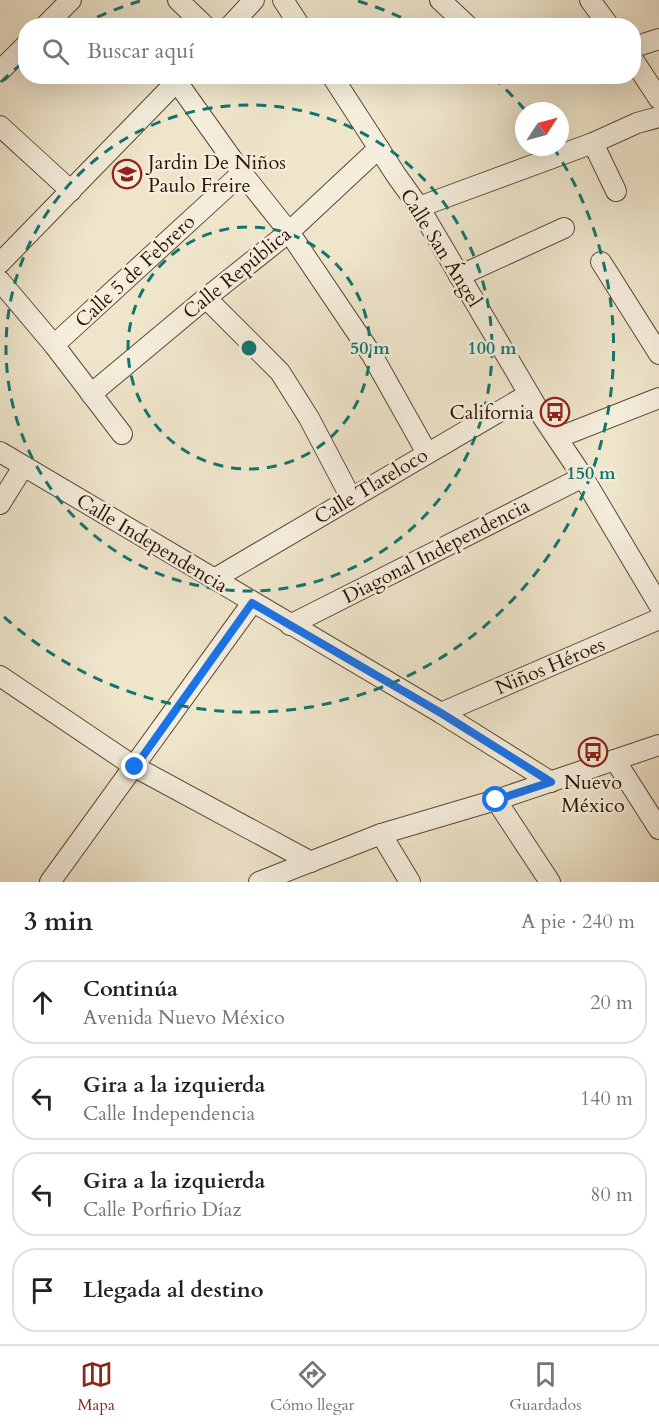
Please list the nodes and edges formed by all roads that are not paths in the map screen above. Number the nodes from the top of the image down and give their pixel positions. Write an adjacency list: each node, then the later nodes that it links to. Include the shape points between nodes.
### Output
1 (71, 0): 7 (street)
2 (178, 0): 8 (street)
3 (254, 0): 9 (street)
4 (283, 0): 10 (street)
5 (440, 0): 11 (street)
6 (590, 0): 12 (street)
7 (53, 18)
8 (197, 18)
9 (237, 18)
10 (295, 18)
11 (459, 18)
12 (603, 18)
13 (659, 39): 14 (street)
14 (641, 45)
15 (18, 53): 16 (street)
16 (0, 71)
17 (641, 73): 21 (street)
18 (175, 84): 27 (street)
19 (182, 84): 26 (street)
20 (337, 84): 25 (street, Calle San Ángel)
21 (659, 99)
22 (659, 117): 24 (street)
23 (0, 126): 27 (street)
24 (594, 143): 28 (street); 29 (street)
25 (379, 148): 29 (street, Calle San Ángel); 31 (street, Calle República)
26 (242, 173): 31 (street); 37 (street, Calle 5 de Febrero)
27 (71, 191): 33 (street)
28 (616, 191)
29 (419, 207): 34 (street, Calle San Ángel)
30 (564, 228): 34 (street)
31 (289, 232): 36 (street, Calle República); 45 (street, via 372,355)
32 (601, 262): 38 (street)
33 (0, 263)
34 (459, 276): 40 (street, Calle San Ángel)
35 (0, 281): 37 (street)
36 (206, 298): 39 (street, Calle República); 48 (street, via 280,372)
37 (54, 345): 39 (street)
38 (659, 354)
39 (91, 394): 42 (street)
40 (529, 394): 43 (street, Calle San Ángel); 45 (street, Calle Tlateloco)
41 (659, 398): 43 (street)
42 (122, 434)
43 (557, 438): 47 (street, Calle San Ángel)
44 (0, 453): 46 (street, Calle Independencia)
45 (427, 453): 48 (street, Calle Tlateloco)
46 (23, 467): 49 (street); 50 (street, Calle Independencia)
47 (583, 477): 52 (street, Calle San Ángel); 54 (street, Diagonal Independencia)
48 (351, 498): 50 (street, Calle Tlateloco)
49 (0, 504)
50 (214, 579): 51 (street, Calle Independencia)
51 (252, 603): 54 (street, Calle Independencia); 59 (street)
52 (659, 605)
53 (659, 619): 56 (street, Niños Héroes)
54 (290, 625): 56 (street, Calle Independencia)
55 (0, 676): 59 (street)
56 (441, 713): 60 (street, Calle Independencia)
57 (659, 745): 58 (street)
58 (615, 760): 60 (street); 62 (street)
59 (135, 767): 64 (street); 65 (street)
60 (551, 782): 61 (street)
61 (496, 800): 63 (street); 68 (street)
62 (659, 829)
63 (381, 834): 64 (street); 67 (street)
64 (312, 862): 66 (street)
65 (50, 882)
66 (259, 882)
67 (410, 882)
68 (550, 882)

